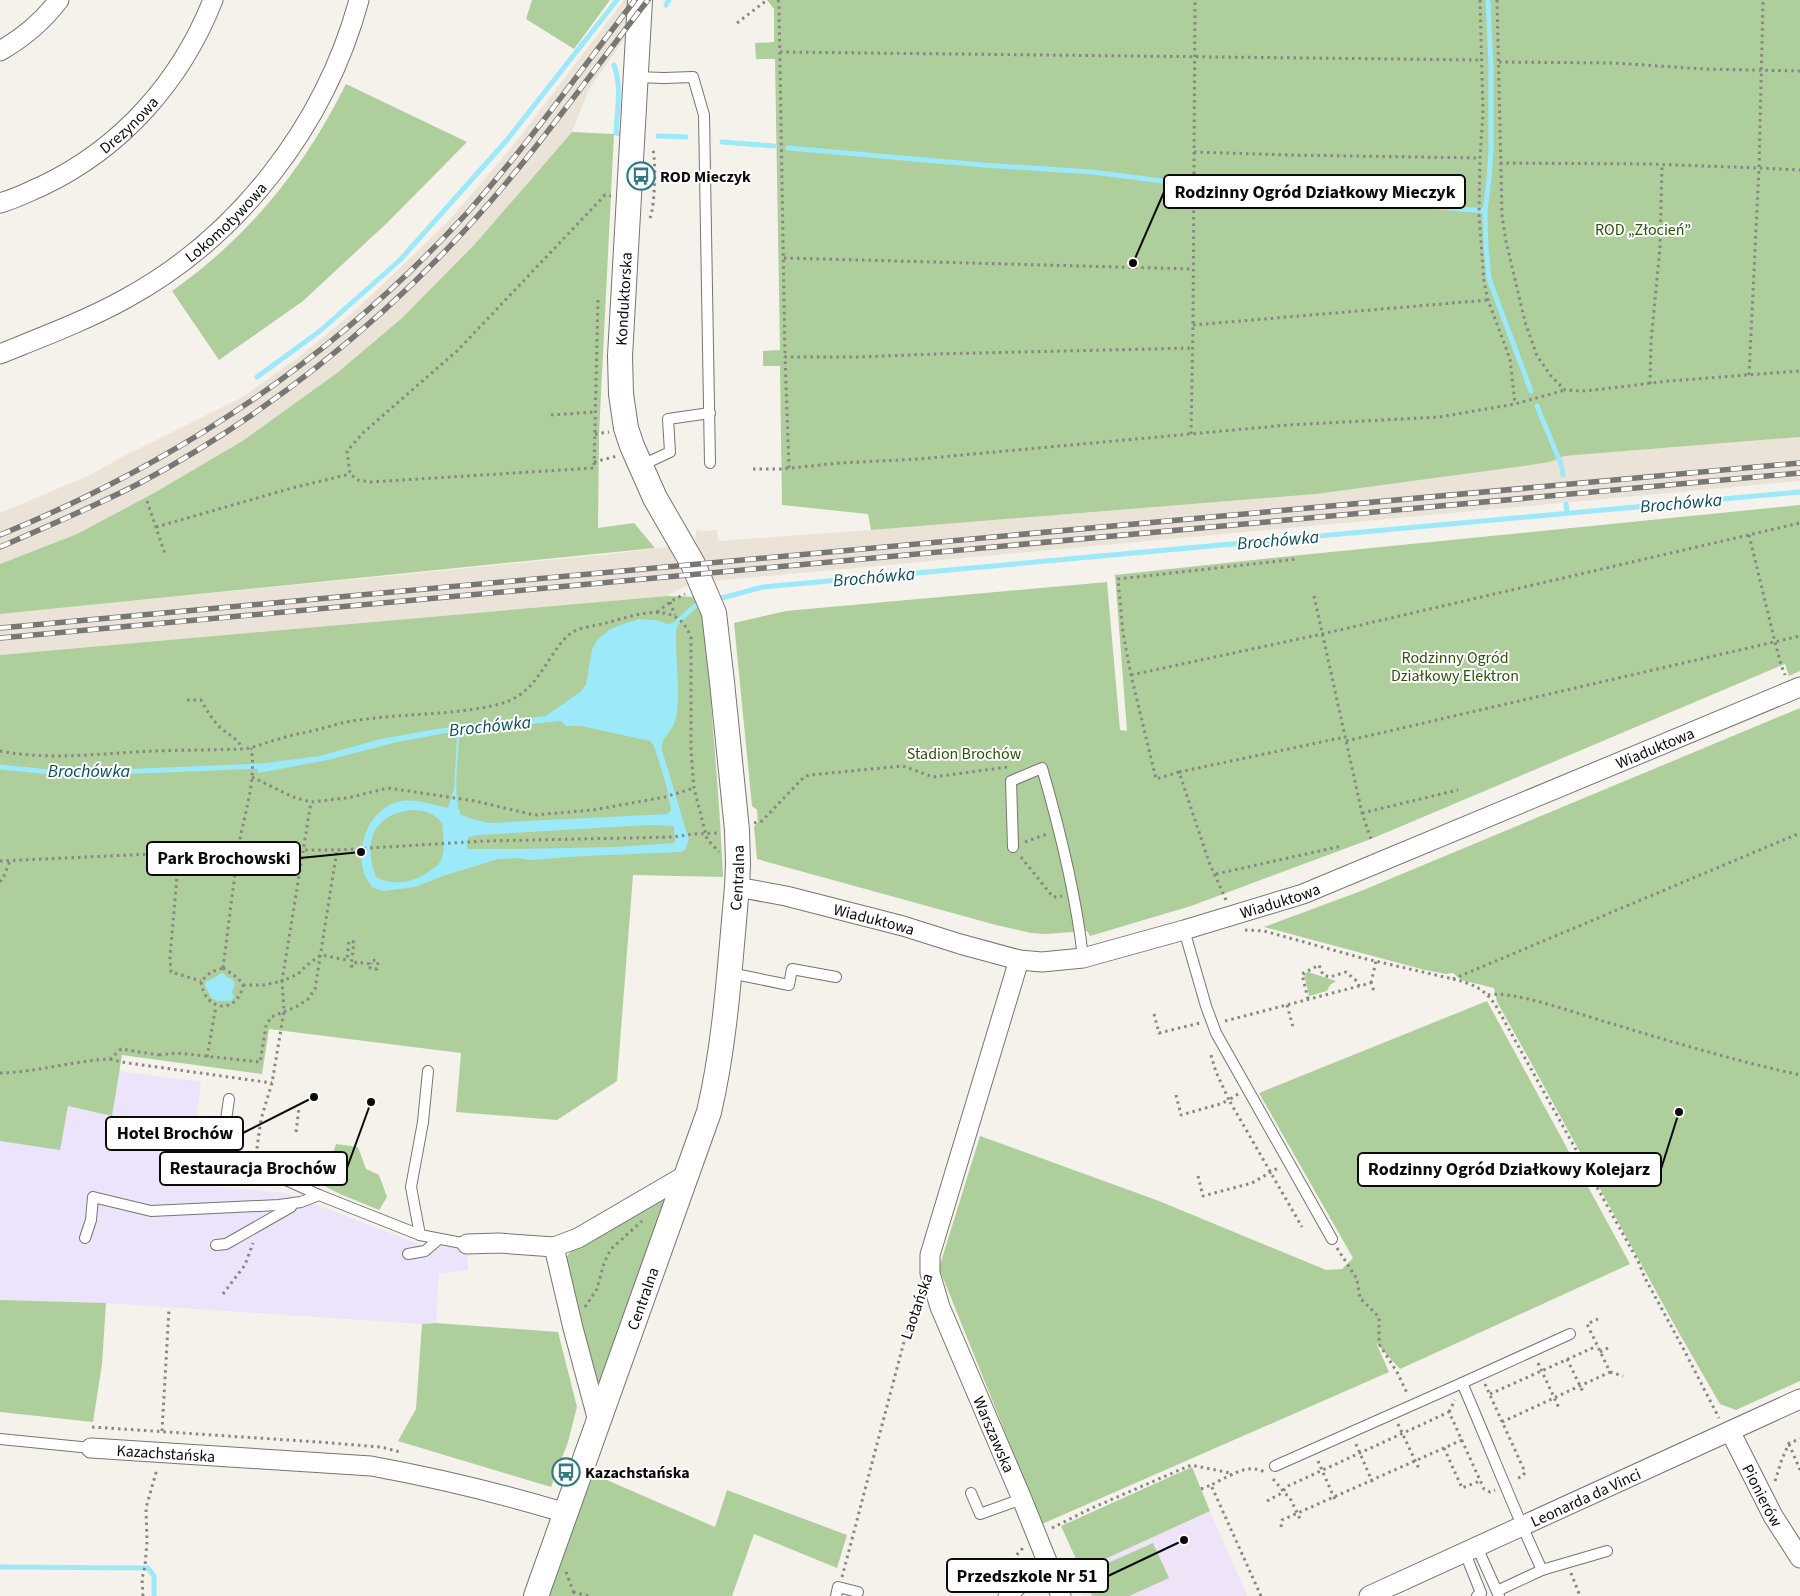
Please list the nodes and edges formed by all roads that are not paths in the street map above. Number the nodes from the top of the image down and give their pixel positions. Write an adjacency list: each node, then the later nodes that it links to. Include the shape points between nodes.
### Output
1 (59, 0): 5 (street, via 36,25)
2 (213, 0): 7 (street, Drezynowa, via 177,70 160,94 122,133 57,178)
3 (359, 0): 8 (street, Lokomotywowa, via 351,28 320,97 285,156 242,209 199,249 126,299)
4 (640, 0): 6 (street, Konduktorska)
5 (0, 50)
6 (635, 77): 9 (lane, via 693,77 704,115); 11 (street, Konduktorska, via 620,356 625,419)
7 (0, 203)
8 (0, 354)
9 (710, 413): 10 (lane); 11 (lane, via 668,419 670,452)
10 (710, 463)
11 (640, 466): 12 (street, Konduktorska)
12 (702, 585): 15 (street, Centralna, via 714,613 722,682 737,830)
13 (1800, 686): 16 (street, Wiaduktowa, via 1303,894)
14 (1012, 846): 17 (lane, via 1011,781 1042,768 1060,830)
15 (737, 887): 18 (street, Wiaduktowa, via 903,926); 19 (street, Centralna)
16 (1184, 930): 17 (street, Wiaduktowa); 29 (lane, via 1212,1022)
17 (1083, 958): 18 (street, Wiaduktowa, via 1042,962)
18 (1019, 960): 34 (street, Laotańska, via 930,1255)
19 (729, 973): 20 (lane, via 790,985 792,969); 23 (street, Centralna, via 717,1077 709,1112)
20 (836, 977)
21 (428, 1072): 26 (lane, via 411,1187)
22 (229, 1099): 24 (lane, via 220,1162 255,1166)
23 (686, 1176): 32 (street, via 578,1238); 38 (street, Centralna)
24 (319, 1195): 25 (lane); 26 (lane)
25 (301, 1202): 27 (lane, via 151,1211 92,1197 91,1220); 30 (lane, via 226,1244)
26 (420, 1235): 28 (lane)
27 (84, 1238)
28 (439, 1239): 31 (lane); 33 (lane, via 425,1251)
29 (1332, 1239)
30 (216, 1244)
31 (468, 1244): 32 (street)
32 (554, 1247): 38 (street)
33 (408, 1254)
34 (930, 1273): 44 (street, Warszawska, via 940,1307)
35 (1570, 1334): 36 (lane)
36 (1462, 1383): 42 (lane); 46 (lane)
37 (1800, 1399): 39 (street, Leonarda da Vinci)
38 (598, 1422): 45 (street, Centralna)
39 (1730, 1431): 46 (street, Leonarda da Vinci); 49 (street, Pionierów, via 1773,1516)
40 (0, 1439): 41 (lane, Kazachstańska)
41 (91, 1448): 45 (street, Kazachstańska, via 371,1466)
42 (1275, 1466)
43 (971, 1493): 44 (lane, via 981,1519)
44 (1022, 1499): 50 (street, Warszawska)
45 (566, 1513): 55 (street, Centralna)
46 (1522, 1526): 47 (street, Leonarda da Vinci); 51 (lane)
47 (1471, 1550): 54 (lane); 58 (street, Leonarda da Vinci); 59 (lane, via 1481,1593)
48 (1607, 1551): 51 (lane)
49 (1800, 1558)
50 (1049, 1568): 56 (street, via 1021,1581); 57 (street, Warszawska)
51 (1542, 1570): 54 (lane)
52 (837, 1591): 53 (lane)
53 (858, 1592)
54 (1498, 1594)
55 (536, 1596)
56 (1008, 1596)
57 (1061, 1596)
58 (1369, 1596)
59 (1477, 1596)

